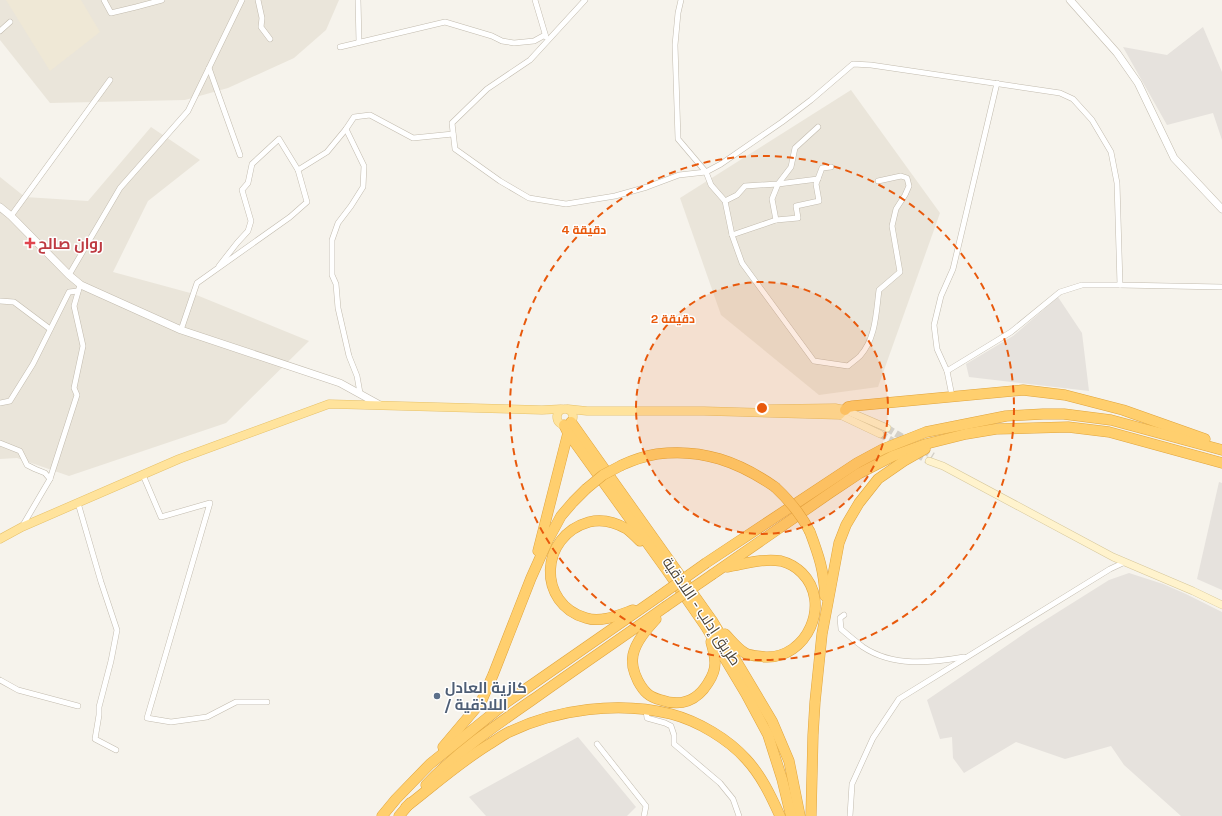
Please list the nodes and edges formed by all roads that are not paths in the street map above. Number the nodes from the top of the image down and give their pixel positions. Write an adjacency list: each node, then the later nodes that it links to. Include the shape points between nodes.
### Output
1 (104, 0): 2 (street, via 111,13)
2 (162, 0)
3 (242, 0): 17 (street)
4 (258, 0): 13 (street, via 261,27)
5 (358, 0): 14 (street)
6 (535, 0): 12 (street)
7 (585, 0): 15 (street)
8 (681, 0): 26 (street, via 675,45 678,139)
9 (1070, 0): 32 (street, via 1117,53 1138,83 1174,158)
10 (10, 22): 11 (street)
11 (0, 31)
12 (545, 35): 14 (street, via 534,41 514,43 445,22); 15 (street)
13 (270, 39)
14 (359, 42): 16 (street)
15 (547, 42): 22 (street, via 530,60 487,89 452,123)
16 (340, 47)
17 (209, 68): 23 (street); 37 (street, via 188,111 120,188)
18 (110, 80): 33 (street)
19 (997, 83): 26 (street, via 872,64 853,64 782,122); 38 (street, via 1060,93 1073,100 1092,120 1111,152 1117,183); 44 (street, via 952,269 941,296 934,325 937,349)
20 (818, 127): 29 (street, via 795,148 791,167)
21 (346, 128): 22 (street, via 354,117 370,115 413,138); 25 (street, via 327,152); 45 (street, via 364,166 363,187 338,223 332,240 332,275 336,284 338,308 349,356 357,376)
22 (453, 134): 26 (street, via 455,149 500,181 529,198 566,204 615,196 679,175)
23 (240, 155)
24 (831, 167): 27 (street, via 822,168)
25 (298, 170): 36 (street, via 307,202); 36 (street, via 279,139 252,164 248,182 242,190 251,221 248,231)
26 (706, 172): 30 (street, via 711,185)
27 (818, 179): 29 (street); 34 (street, via 816,184 819,202 796,206 798,218)
28 (878, 181): 35 (street, via 901,176 907,178 909,186 896,209 892,226 900,272 879,290 875,327 860,356 848,366 814,361 742,263)
29 (778, 184): 30 (street, via 745,186 737,195); 34 (street, via 772,199)
30 (725, 201): 35 (street)
31 (0, 207): 33 (street)
32 (1222, 209)
33 (10, 216): 37 (street)
34 (776, 220): 35 (street)
35 (732, 235)
36 (216, 270): 43 (street, via 198,283)
37 (69, 275): 40 (street)
38 (1120, 285): 39 (street); 44 (street, via 1082,285 1060,292 1011,332)
39 (1222, 287)
40 (79, 288): 42 (street, via 69,292); 43 (street); 63 (street, via 74,306 83,346 74,388 77,395)
41 (0, 301): 42 (street, via 14,302)
42 (50, 329): 47 (street, via 33,364 10,401)
43 (182, 330): 45 (street, via 340,383)
44 (947, 371): 46 (street)
45 (360, 394): 48 (street)
46 (952, 396): 52 (highway, via 853,406); 58 (highway, via 1023,390 1065,395 1123,410)
47 (0, 403)
48 (380, 405): 50 (main road); 62 (main road, via 329,404 179,458)
49 (564, 409): 50 (main road); 51 (main road); 53 (main road, via 558,413); 53 (main road, via 572,413)
50 (542, 410): 53 (main road)
51 (587, 411): 52 (main road, via 755,412 769,408 835,408); 53 (main road)
52 (842, 413): 54 (main road); 55 (main road)
53 (566, 423): 68 (highway, طريق إدلب - اللاذقية); 70 (highway); 75 (highway, طريق إدلب - اللاذقية)
54 (887, 428)
55 (880, 434)
56 (940, 441): 61 (highway, via 996,429 1068,427 1109,432); 69 (highway, via 893,456 860,473); 76 (highway, via 878,479 859,503 839,543)
57 (0, 443): 63 (street, via 20,451 27,465)
58 (1222, 446)
59 (1222, 450): 71 (highway, bridge, via 1111,420 1064,414 1006,416 926,432 856,463)
60 (931, 458): 67 (main road)
61 (1222, 463)
62 (142, 475): 64 (main road); 79 (street, via 161,517 210,503 147,718 170,722 207,717 236,702)
63 (50, 478): 65 (street)
64 (78, 503): 65 (main road); 83 (street, via 117,630 99,707 96,739)
65 (22, 528): 66 (main road)
66 (0, 539)
67 (1125, 562): 72 (main road); 77 (street)
68 (666, 569): 71 (highway, via 627,529 612,522 601,521 579,525 565,534 556,546 551,560 553,589 561,602 572,612 587,619 604,619 621,614 644,606); 75 (highway, طريق إدلب - اللاذقية)
69 (717, 572): 73 (highway, bridge); 75 (highway, via 769,560 797,568 813,589 815,616 811,628 795,648 771,657 746,653)
70 (531, 578): 76 (highway, bridge, via 561,516 603,475 636,459 656,454 679,452 720,458 757,475 775,487 804,520 824,579); 84 (highway, via 481,702)
71 (658, 597): 84 (highway, via 507,702)
72 (1222, 605)
73 (665, 607): 75 (highway, via 638,642 633,655 636,677 642,689 652,698 676,704 689,701 704,690 712,677 715,664); 85 (highway, via 467,747)
74 (844, 615): 77 (street, via 840,618 841,630 879,655 900,662 936,662)
75 (709, 624): 91 (highway, طريق إدلب - اللاذقية, via 768,735); 92 (highway, طريق إدلب - اللاذقية, via 772,720 789,761)
76 (822, 634): 93 (highway, via 813,728)
77 (968, 657): 94 (street, via 899,699 873,738 852,784)
78 (0, 680): 80 (street, via 18,690)
79 (267, 702)
80 (78, 706)
81 (646, 710): 85 (highway, via 583,710 536,721 508,732 474,754); 89 (street, via 647,718 671,726 674,744 720,783 733,799); 90 (highway, via 672,714 711,731 729,743 747,759 760,777)
82 (597, 744): 88 (street, via 646,806)
83 (116, 750)
84 (430, 764): 86 (highway)
85 (406, 807): 87 (highway)
86 (382, 816)
87 (399, 816)
88 (644, 816)
89 (739, 816)
90 (780, 816)
91 (791, 816)
92 (800, 816)
93 (811, 816)
94 (850, 816)

